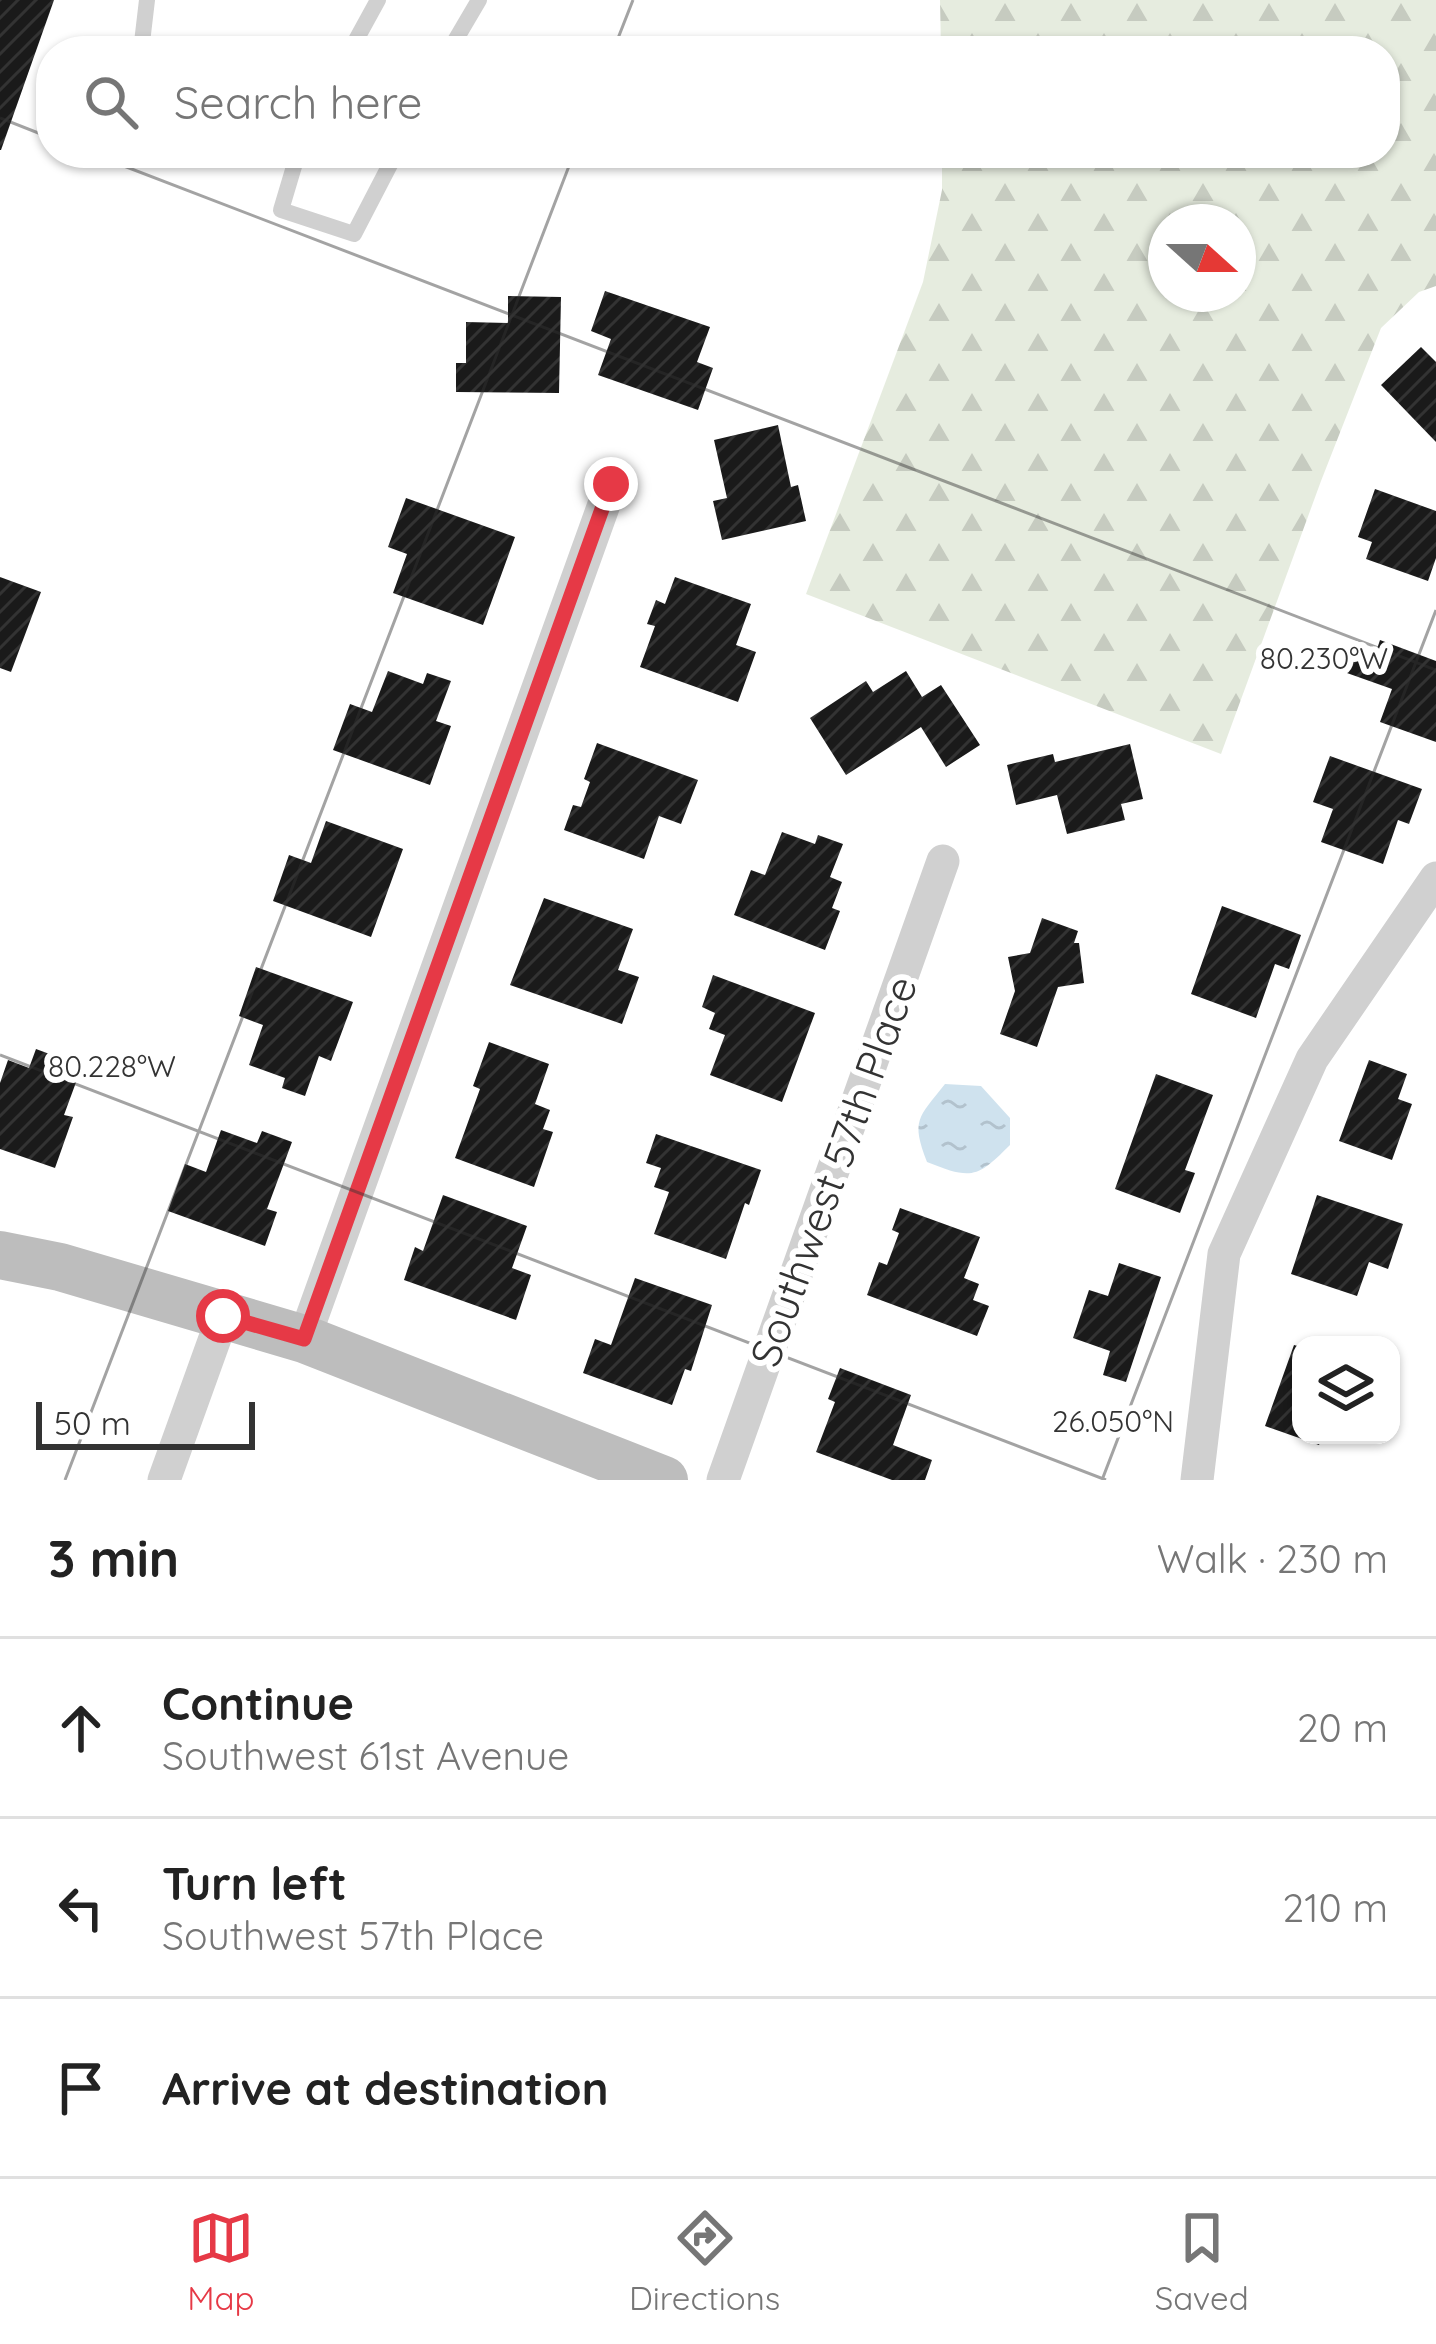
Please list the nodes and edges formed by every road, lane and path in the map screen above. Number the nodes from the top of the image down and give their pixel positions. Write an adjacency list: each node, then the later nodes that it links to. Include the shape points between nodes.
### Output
1 (147, 0): 4 (lane)
2 (378, 0): 5 (lane)
3 (479, 0): 6 (lane)
4 (143, 36)
5 (358, 36)
6 (458, 36)
7 (294, 168): 8 (lane, via 281,210 354,234)
8 (388, 168)
9 (611, 484): 14 (street)
10 (943, 861): 17 (street, Southwest 57th Place)
11 (1436, 878): 18 (street, via 1312,1060 1224,1254)
12 (0, 1255): 13 (street)
13 (223, 1316): 14 (street); 16 (street)
14 (304, 1339): 15 (street)
15 (654, 1478)
16 (164, 1480)
17 (723, 1480)
18 (1197, 1480)

